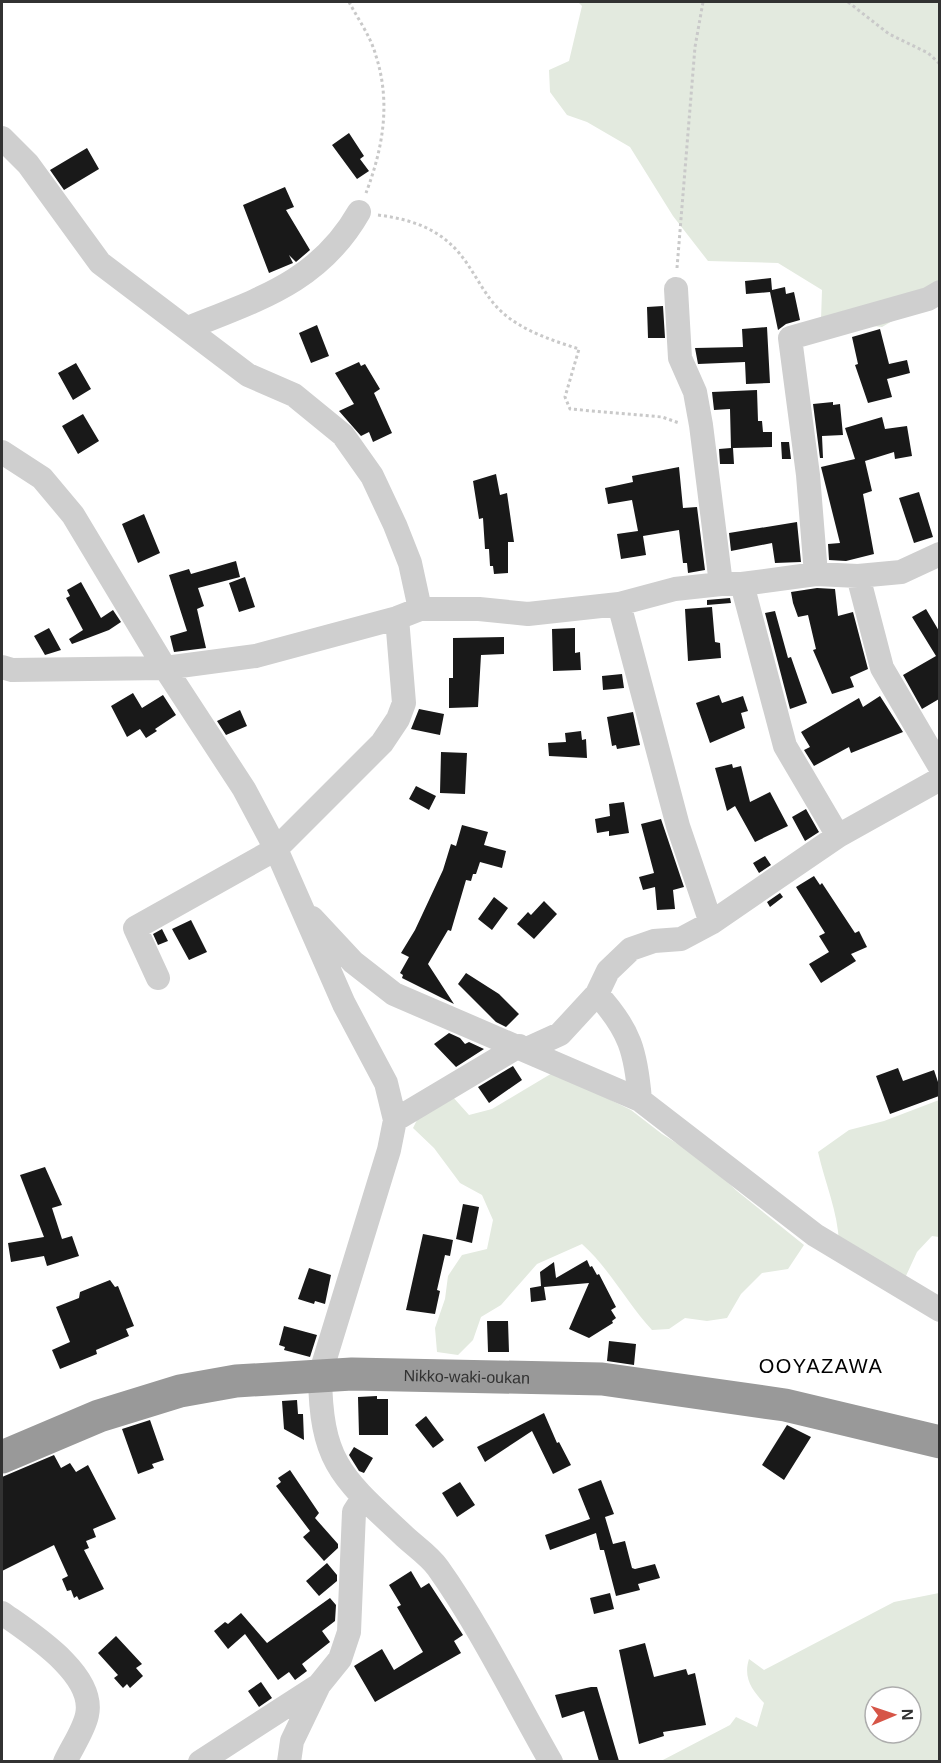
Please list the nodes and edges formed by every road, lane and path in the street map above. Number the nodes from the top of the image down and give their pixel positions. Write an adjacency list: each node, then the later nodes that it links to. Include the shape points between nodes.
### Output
1 (349, 2): 6 (path, via 376,54 386,100 375,171)
2 (703, 2): 7 (path, via 695,46)
3 (848, 2): 4 (path, via 889,34 928,53)
4 (939, 64)
5 (2, 138): 9 (street, via 28,164 100,263 130,289)
6 (359, 212): 9 (street, via 345,236 284,289); 10 (path, via 405,219 437,231 454,245 504,314 535,332 579,349 565,397 570,409 662,417 685,425)
7 (676, 288): 10 (street, via 680,358 694,392)
8 (939, 292): 13 (street, via 928,299 790,338)
9 (188, 328): 17 (street, via 248,375 294,395 343,435 372,476 395,525 410,563)
10 (701, 425): 15 (street)
11 (2, 452): 20 (street, via 42,478 73,515)
12 (939, 554): 14 (street, via 901,572)
13 (816, 574): 14 (street); 15 (street)
14 (858, 576): 21 (street, via 882,668)
15 (732, 584): 16 (street, via 675,589); 23 (street, via 785,746)
16 (619, 604): 17 (street, via 528,614); 26 (street, via 678,826)
17 (420, 609): 18 (street)
18 (398, 618): 20 (street, via 256,656); 24 (street, via 404,703 398,719 345,783)
19 (2, 667): 20 (street)
20 (165, 668): 24 (street, via 244,789)
21 (939, 767)
22 (939, 779): 23 (street)
23 (838, 836): 26 (street)
24 (276, 849): 25 (street); 27 (street, via 135,928)
25 (301, 909): 29 (street, via 353,962 394,994); 31 (street, via 344,1004 386,1083)
26 (711, 923): 28 (street, via 681,939 654,941 631,949 608,970)
27 (158, 978)
28 (597, 994): 29 (street, via 560,1034); 30 (street, via 627,1032 638,1066)
29 (523, 1048): 30 (street); 31 (street)
30 (640, 1100): 32 (street, via 815,1234)
31 (395, 1120): 33 (street)
32 (939, 1310)
33 (320, 1376): 34 (highway, Nikko-waki-oukan, via 602,1379 785,1405); 35 (highway, Nikko-waki-oukan, via 236,1380 180,1391 99,1416); 36 (street, via 328,1447)
34 (939, 1442)
35 (2, 1456)
36 (363, 1498): 38 (street, via 354,1512 349,1632 340,1659); 42 (street, via 437,1566)
37 (2, 1613): 39 (street, via 52,1648 88,1696 87,1716)
38 (319, 1685): 40 (street); 41 (street, via 292,1741)
39 (65, 1761)
40 (200, 1761)
41 (290, 1761)
42 (551, 1761)

